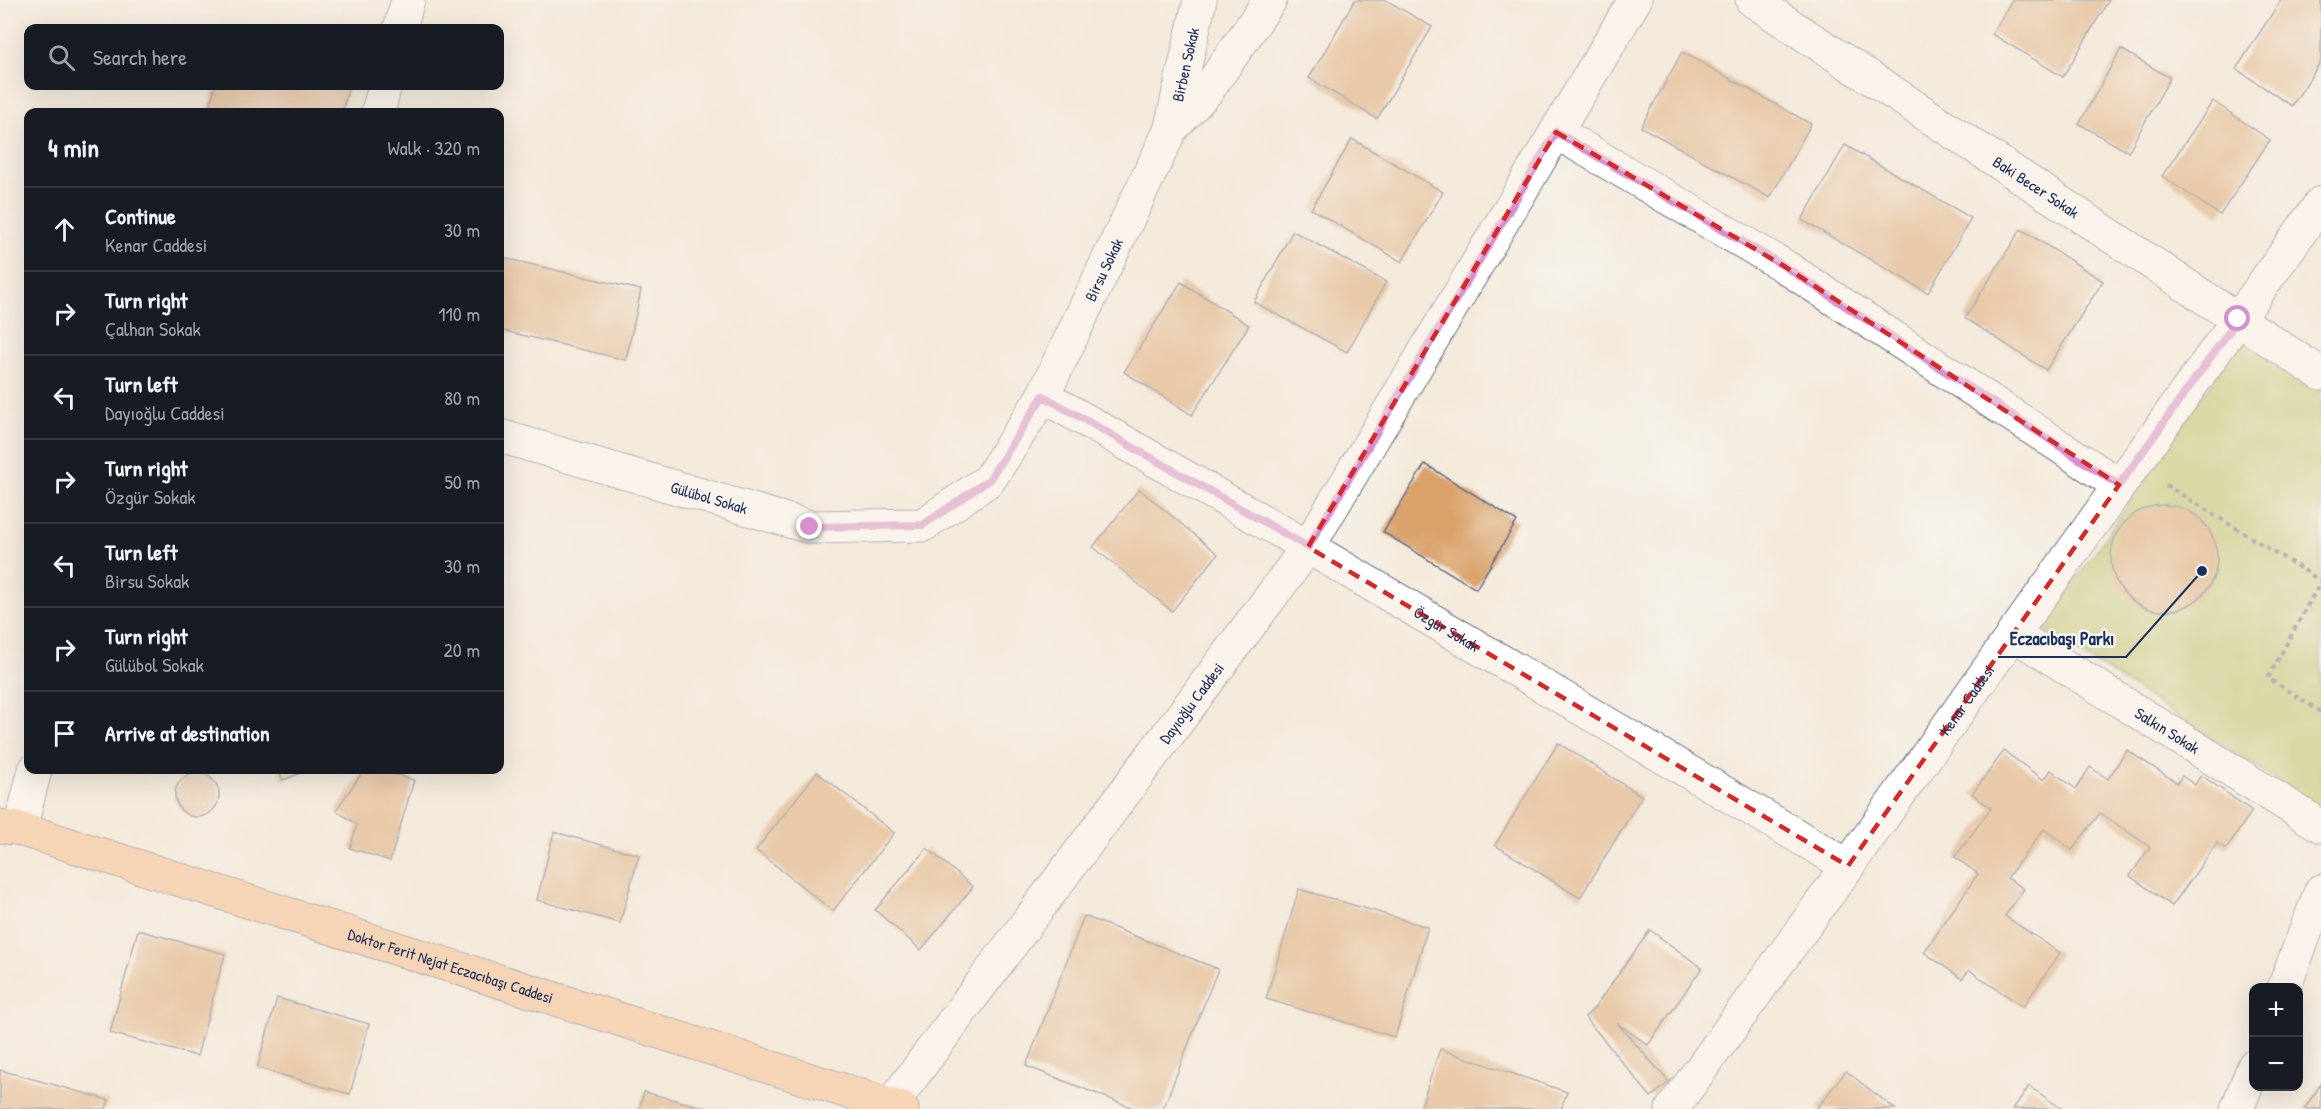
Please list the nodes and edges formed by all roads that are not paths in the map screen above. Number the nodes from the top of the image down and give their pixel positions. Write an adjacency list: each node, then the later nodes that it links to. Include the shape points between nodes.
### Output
1 (408, 0): 6 (street)
2 (1200, 0): 9 (street, Birben Sokak)
3 (1270, 0): 9 (street, Birsu Sokak, via 1207,91)
4 (1635, 0): 10 (street, Dayıoğlu Caddesi)
5 (1752, 0): 12 (street, Baki Becer Sokak)
6 (401, 24)
7 (384, 90): 8 (street)
8 (379, 108)
9 (1171, 129): 14 (street, Birsu Sokak)
10 (1556, 132): 16 (street); 18 (street, Dayıoğlu Caddesi)
11 (2321, 202): 12 (street, Kenar Caddesi)
12 (2238, 319): 13 (street, Baki Becer Sokak); 16 (street, Kenar Caddesi)
13 (2321, 374)
14 (1043, 396): 17 (street, Birsu Sokak, via 989,480); 18 (street, Özgür Sokak)
15 (504, 436): 17 (street, Gülübol Sokak, via 810,527)
16 (2127, 475): 19 (street, Kenar Caddesi)
17 (923, 525)
18 (1308, 547): 23 (street, Özgür Sokak); 27 (street, Dayıoğlu Caddesi)
19 (2013, 634): 21 (street, Salkın Sokak); 23 (street, Kenar Caddesi)
20 (33, 774): 22 (street)
21 (2321, 826)
22 (10, 828): 27 (main road, Doktor Ferit Nejat Eczacıbaşı Caddesi)
23 (1848, 866): 28 (street, Kenar Caddesi)
24 (2321, 891): 25 (street)
25 (2286, 983)
26 (2249, 1077): 29 (street)
27 (894, 1108)
28 (1672, 1109)
29 (2237, 1109)

